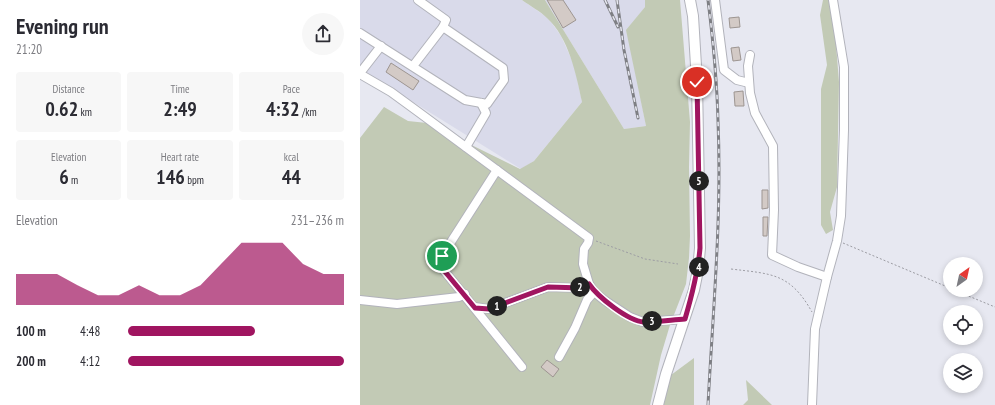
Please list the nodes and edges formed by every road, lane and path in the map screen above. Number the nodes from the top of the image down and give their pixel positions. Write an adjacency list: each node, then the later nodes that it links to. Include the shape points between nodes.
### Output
1 (418, 0): 5 (street, via 446,20)
2 (690, 0): 29 (main road, via 697,82 700,248 694,290)
3 (715, 0): 11 (street, via 724,70 737,80)
4 (833, 0): 16 (street, via 844,67 841,216)
5 (443, 28): 9 (street); 12 (street, via 503,68 504,80 487,104)
6 (360, 33): 7 (street)
7 (381, 46): 9 (street); 10 (street)
8 (750, 55): 11 (street)
9 (413, 66): 12 (street, via 465,100)
10 (360, 74): 13 (street, via 391,92)
11 (749, 83): 19 (street, via 755,113 773,146 772,255)
12 (481, 103): 13 (street, via 486,113)
13 (466, 147): 14 (street)
14 (497, 170): 15 (street); 23 (street, via 438,263)
15 (589, 238): 17 (path, via 645,259); 20 (street, via 582,264)
16 (837, 241): 19 (street); 21 (path)
17 (678, 264)
18 (731, 269): 28 (path, via 762,273 790,283 804,297)
19 (826, 277): 33 (street, via 815,329)
20 (589, 284): 22 (street); 27 (street, via 583,288 548,287 489,309)
21 (943, 285)
22 (594, 292): 29 (street, via 630,317 643,322); 30 (street, via 587,300)
23 (464, 294): 25 (street, via 459,297 397,304); 27 (street)
24 (971, 297): 26 (path)
25 (360, 300)
26 (995, 307)
27 (475, 308): 31 (street)
28 (813, 314)
29 (685, 319): 32 (main road)
30 (559, 357)
31 (522, 368)
32 (658, 405)
33 (812, 405)

